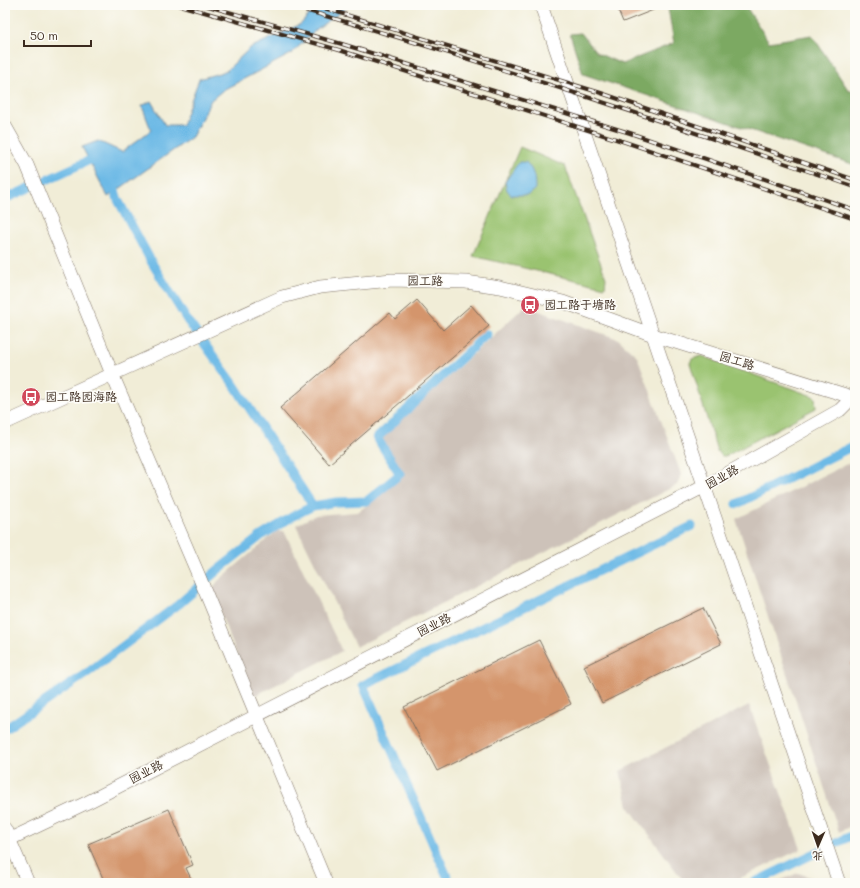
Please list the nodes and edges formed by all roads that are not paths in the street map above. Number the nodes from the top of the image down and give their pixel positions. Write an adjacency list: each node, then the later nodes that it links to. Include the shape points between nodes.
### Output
1 (541, 5): 3 (street)
2 (5, 126): 4 (street, via 27,165)
3 (654, 335): 4 (street, 园工路, via 563,302 500,287 466,282 392,280 320,287 282,297); 5 (street, 园工路); 7 (street)
4 (112, 374): 6 (street, 园工路); 8 (street, via 209,600)
5 (852, 397): 7 (street, 园业路, via 840,410)
6 (5, 423)
7 (705, 486): 8 (street, 园业路); 12 (street)
8 (255, 716): 9 (street, 园业路, via 88,802); 11 (street)
9 (7, 834): 10 (street)
10 (28, 883)
11 (326, 883)
12 (839, 883)

